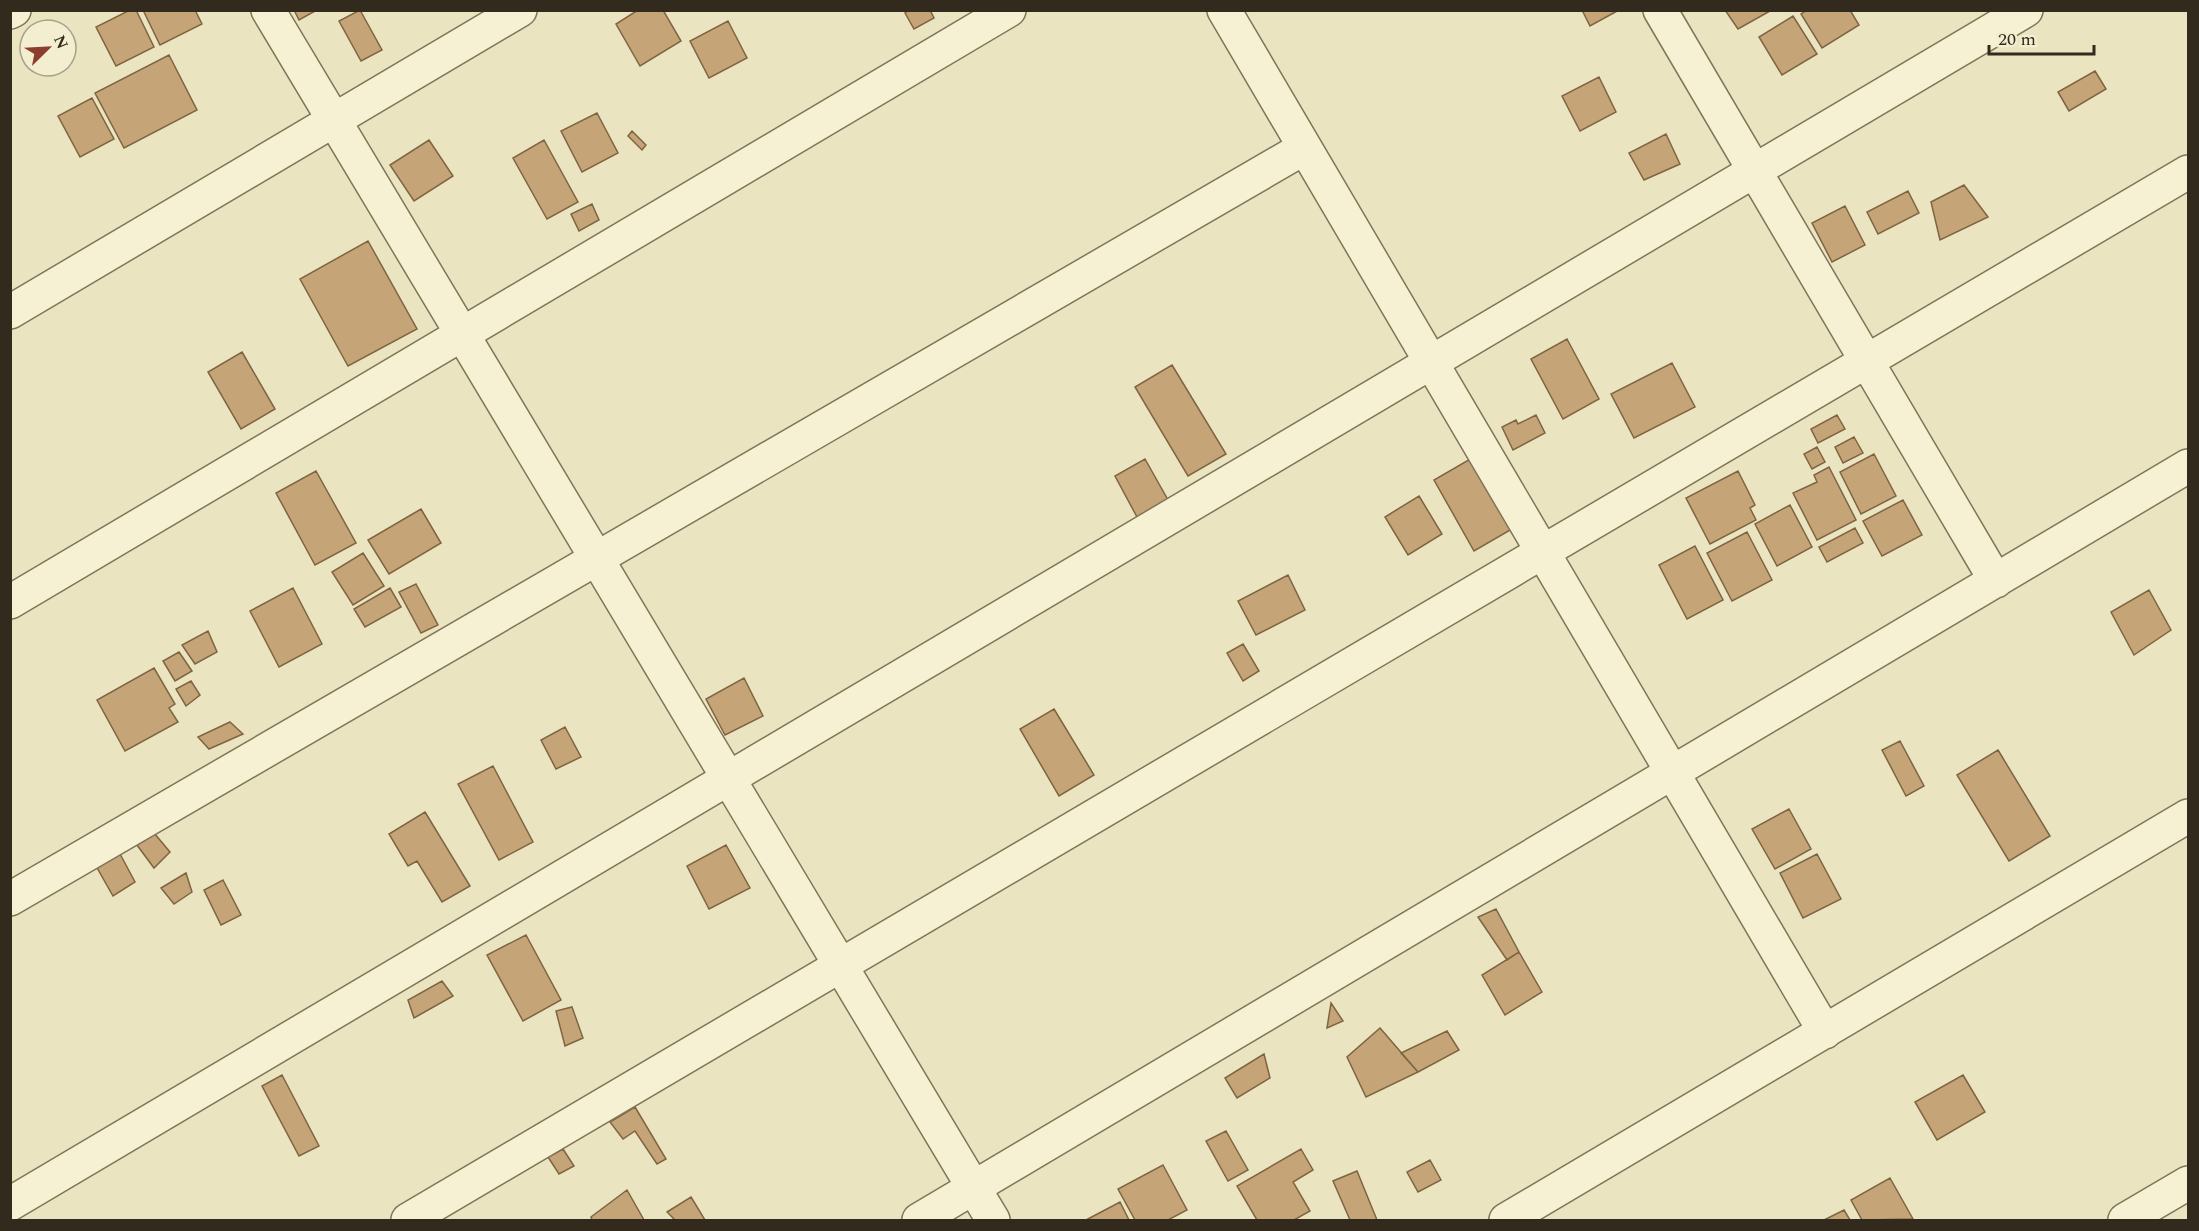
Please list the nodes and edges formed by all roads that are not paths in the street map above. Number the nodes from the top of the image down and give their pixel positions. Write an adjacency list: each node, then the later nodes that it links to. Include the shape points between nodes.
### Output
1 (268, 10): 7 (street)
2 (520, 10): 7 (street)
3 (1224, 10): 8 (street)
4 (1660, 10): 9 (street)
5 (2026, 10): 9 (street)
6 (1004, 12): 12 (street)
7 (334, 121): 11 (street); 12 (street)
8 (1304, 148): 14 (street); 17 (street)
9 (1754, 171): 13 (street); 14 (street)
10 (2188, 172): 13 (street)
11 (10, 312)
12 (462, 334): 17 (street); 19 (street)
13 (1866, 361): 16 (street); 18 (street)
14 (1431, 363): 16 (street); 21 (street)
15 (2188, 466): 18 (street)
16 (1542, 552): 20 (street); 24 (street)
17 (597, 559): 21 (street); 23 (street)
18 (1996, 580): 20 (street)
19 (10, 602)
20 (1672, 773): 25 (street); 27 (street)
21 (729, 779): 24 (street); 28 (street)
22 (2188, 816): 25 (street)
23 (10, 899)
24 (840, 964): 27 (street); 29 (street)
25 (1825, 1032): 32 (street)
26 (2188, 1183): 33 (street)
27 (974, 1188): 30 (street); 31 (street)
28 (10, 1204)
29 (408, 1221)
30 (919, 1221)
31 (993, 1221)
32 (1506, 1221)
33 (2125, 1221)

